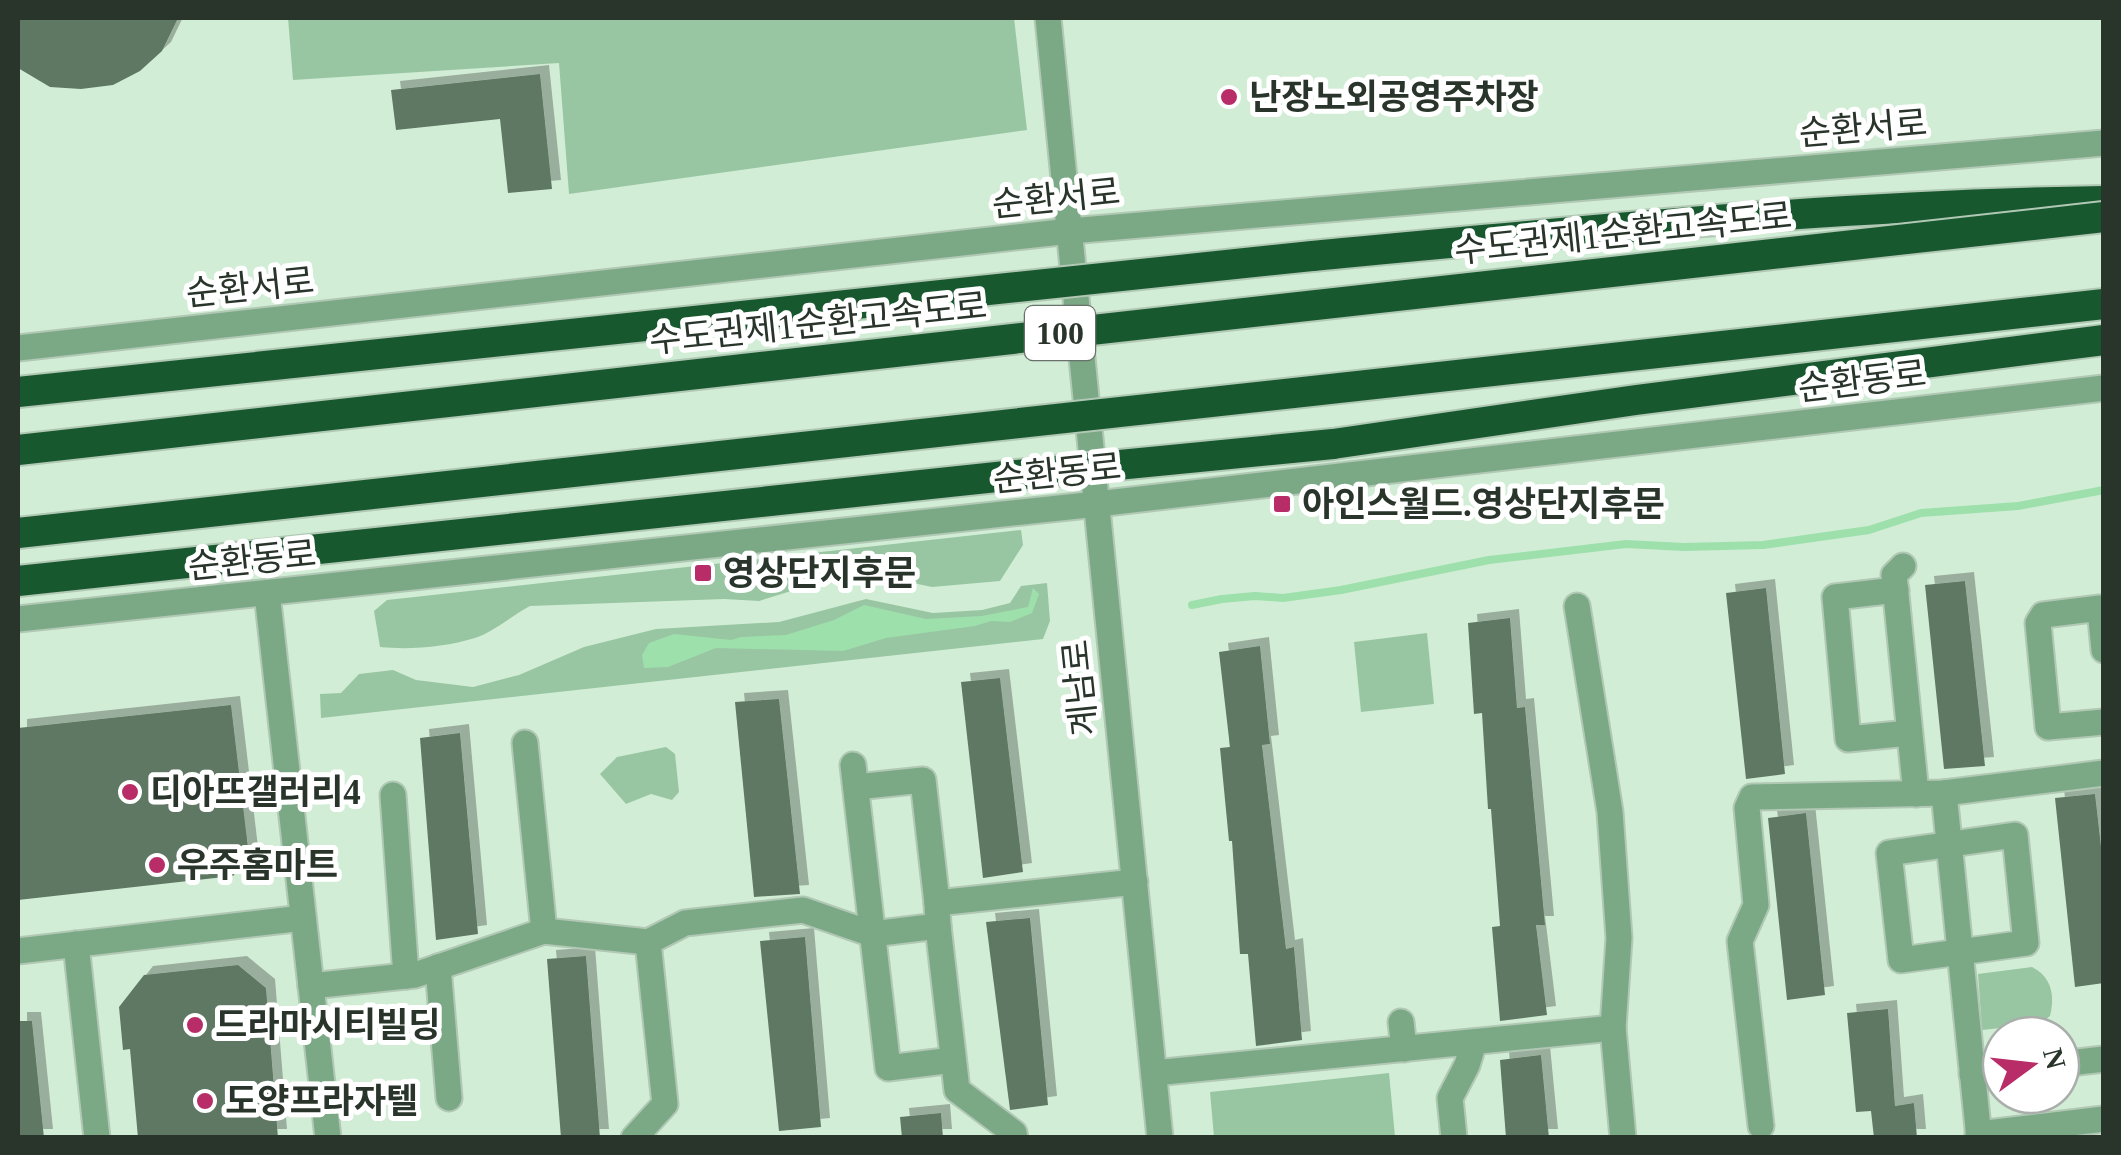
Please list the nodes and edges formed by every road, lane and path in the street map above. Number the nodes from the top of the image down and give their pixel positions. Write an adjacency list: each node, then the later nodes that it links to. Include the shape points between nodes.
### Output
1 (1048, 18): 5 (street, 계남로)
2 (2104, 143): 5 (street, 순환서로)
3 (2104, 202): 10 (highway, bridge, via 1667,222)
4 (2104, 217): 11 (highway, 수도권제1순환고속도로 / 100, bridge)
5 (1070, 231): 8 (street, 순환서로); 12 (street, 계남로)
6 (2104, 304): 13 (highway, bridge)
7 (2104, 340): 14 (highway, bridge, via 1333,444)
8 (18, 348)
9 (2104, 388): 12 (street, 순환동로)
10 (18, 392)
11 (18, 450)
12 (1097, 504): 15 (street, 순환동로); 27 (street, 계남로)
13 (18, 532)
14 (18, 580)
15 (267, 594): 17 (street, 순환동로); 29 (street)
16 (1577, 606): 40 (street, via 1610,812 1618,938)
17 (18, 619)
18 (2104, 650): 19 (street, via 2100,608 2042,614 2048,727)
19 (2104, 722)
20 (1910, 732): 20 (street, via 1899,578 1835,597 1848,739); 24 (street)
21 (525, 744): 30 (street)
22 (2104, 773): 23 (street)
23 (1944, 793): 24 (street); 26 (street)
24 (1916, 794): 49 (street, via 1752,797 1747,808 1756,905 1740,941)
25 (392, 795): 37 (street)
26 (1949, 844): 35 (street); 35 (street, via 1890,852 1891,870 1901,960); 35 (street, via 2015,835 2026,942)
27 (1135, 882): 28 (street); 44 (street, 계남로)
28 (937, 915): 31 (street); 31 (street, via 923,780 854,776); 43 (street)
29 (304, 918): 33 (street); 38 (street)
30 (544, 931): 32 (street); 36 (street)
31 (872, 934): 32 (street, via 803,910 686,923); 43 (street, via 888,1068)
32 (648, 942): 53 (street, via 666,1104)
33 (76, 944): 34 (street); 51 (street)
34 (18, 951)
35 (1960, 952): 46 (street)
36 (438, 967): 37 (street); 47 (street)
37 (406, 976): 38 (street)
38 (311, 986): 52 (street)
39 (1400, 1022): 42 (street)
40 (1613, 1028): 41 (street); 57 (street)
41 (1474, 1042): 42 (street); 56 (street, via 1450,1098)
42 (1404, 1049): 44 (street)
43 (953, 1060): 54 (street, via 956,1090)
44 (1154, 1073): 55 (street, 계남로)
45 (1981, 1073): 46 (street)
46 (1972, 1074): 50 (street)
47 (449, 1098)
48 (2104, 1120): 50 (street)
49 (1761, 1126)
50 (1978, 1136)
51 (97, 1138)
52 (328, 1138)
53 (634, 1138)
54 (1015, 1138)
55 (1160, 1138)
56 (1454, 1138)
57 (1624, 1138)

